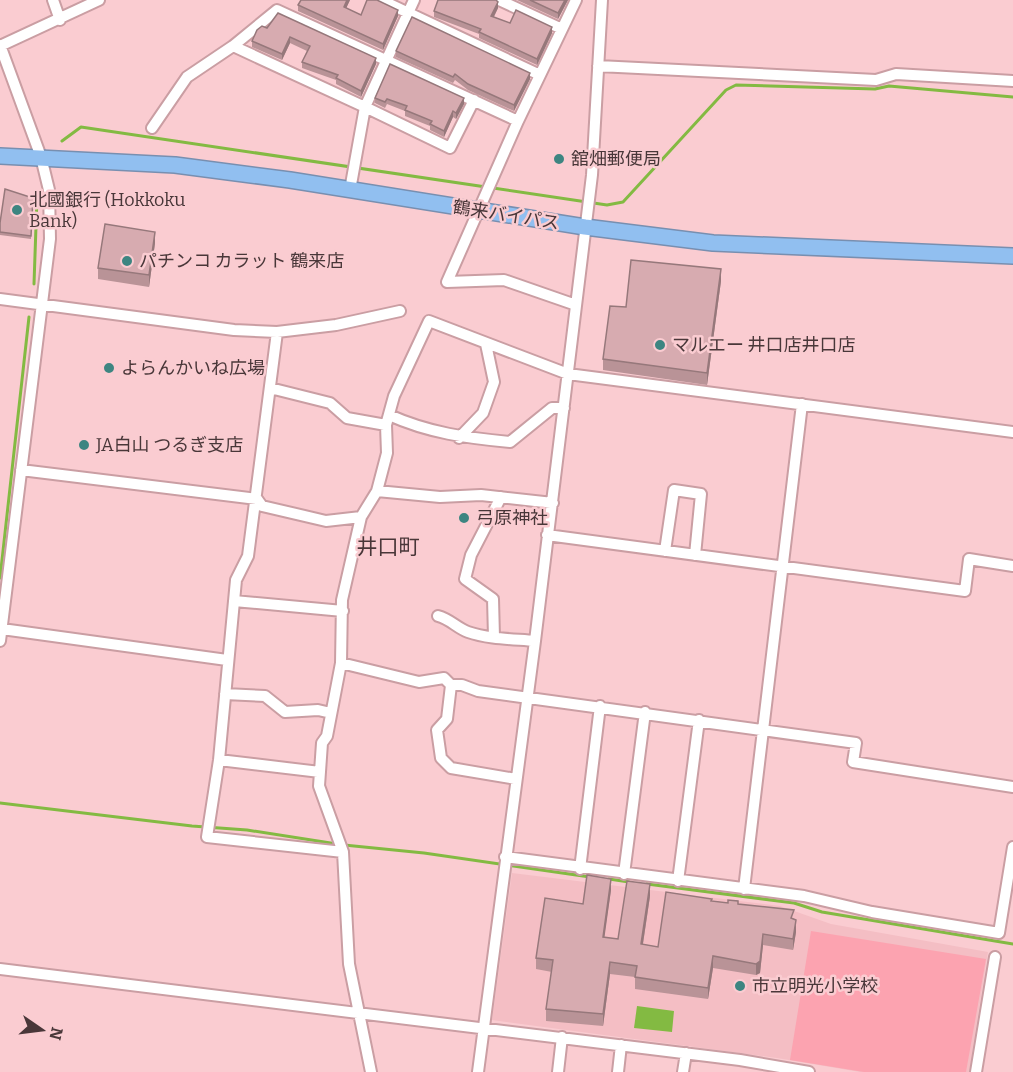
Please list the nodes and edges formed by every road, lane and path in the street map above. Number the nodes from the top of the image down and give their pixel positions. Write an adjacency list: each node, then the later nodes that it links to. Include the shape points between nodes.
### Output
1 (52, 0): 9 (street)
2 (99, 0): 9 (street)
3 (381, 0): 8 (street)
4 (414, 0): 8 (street)
5 (499, 0): 10 (street)
6 (576, 0): 10 (street)
7 (602, 0): 14 (street)
8 (408, 13): 13 (street); 15 (street)
9 (60, 20): 11 (street)
10 (562, 29): 15 (street)
11 (0, 45): 16 (street)
12 (232, 46): 13 (street, via 277,10); 19 (street); 21 (street, via 187,77)
13 (385, 60): 18 (street); 19 (street)
14 (598, 66): 17 (street, via 876,80 896,74); 26 (street)
15 (540, 75): 20 (street)
16 (5, 78): 23 (street)
17 (1013, 81)
18 (474, 100): 19 (street, via 450,148); 20 (street)
19 (364, 107): 24 (street)
20 (518, 121): 25 (street)
21 (152, 128)
22 (0, 156): 23 (highway, 鶴来バイパス)
23 (41, 156): 24 (highway, 鶴来バイパス, via 175,165); 29 (street, via 49,190 50,239)
24 (350, 190): 25 (highway, 鶴来バイパス)
25 (480, 210): 26 (highway, 鶴来バイパス); 30 (street, via 447,282 504,280)
26 (585, 227): 27 (highway, 鶴来バイパス, via 712,243); 30 (street)
27 (1013, 256)
28 (0, 299): 29 (street)
29 (41, 304): 32 (street, via 234,330); 41 (street)
30 (576, 305): 34 (street)
31 (400, 311): 32 (street, via 336,325)
32 (277, 332): 35 (street)
33 (486, 344): 34 (street); 38 (street, via 429,321 394,396); 40 (street, via 494,382 483,413)
34 (568, 374): 36 (street); 37 (street)
35 (270, 388): 38 (street, via 330,403 347,418); 44 (street)
36 (802, 404): 39 (street); 50 (street)
37 (564, 408): 40 (street, via 552,408 510,442); 45 (street)
38 (388, 420): 40 (street); 42 (street, via 387,453)
39 (1013, 432)
40 (459, 438)
41 (21, 470): 44 (street); 55 (street)
42 (377, 491): 43 (street); 46 (street)
43 (501, 497): 45 (street); 56 (street, via 471,555 465,579 493,599)
44 (256, 499): 46 (street, via 262,506 326,521); 52 (street, via 248,556 236,580)
45 (553, 503): 47 (street)
46 (361, 517): 53 (street)
47 (548, 535): 48 (street); 58 (street)
48 (665, 551): 49 (street); 49 (street, via 674,490 701,494)
49 (694, 555): 50 (street)
50 (784, 566): 51 (street, via 965,591 969,559); 68 (street)
51 (1013, 566)
52 (234, 601): 53 (street); 59 (street)
53 (343, 610): 60 (street)
54 (438, 616): 56 (street, via 465,631)
55 (2, 629): 57 (street); 59 (street)
56 (494, 637): 58 (street)
57 (0, 641)
58 (535, 641): 63 (street)
59 (227, 660): 62 (street)
60 (341, 663): 61 (street, via 419,682 444,678); 66 (street)
61 (451, 686): 63 (street); 71 (street, via 447,719 437,730 441,758 451,768)
62 (225, 694): 66 (street, via 265,696 285,712); 69 (street)
63 (526, 698): 64 (street); 71 (street)
64 (600, 706): 65 (street); 76 (street)
65 (645, 712): 67 (street); 77 (street)
66 (331, 713): 70 (street, via 322,743)
67 (699, 720): 68 (street); 78 (street)
68 (763, 728): 72 (street, via 856,743 853,762); 79 (street)
69 (219, 760): 70 (street); 73 (street, via 207,837)
70 (320, 772): 73 (street, via 318,786)
71 (516, 778): 75 (street)
72 (1013, 787)
73 (342, 847): 82 (street, via 349,964)
74 (1013, 848): 79 (street, via 999,933 872,912 804,896)
75 (504, 862): 76 (street); 83 (street)
76 (580, 868): 77 (street)
77 (624, 874): 78 (street)
78 (678, 881): 79 (street)
79 (744, 889)
80 (995, 957): 93 (street)
81 (0, 969): 82 (street)
82 (359, 1014): 83 (street); 87 (street)
83 (483, 1028): 84 (street); 88 (street)
84 (562, 1037): 85 (street); 89 (street)
85 (621, 1045): 86 (street); 90 (street)
86 (686, 1053): 91 (street); 92 (street)
87 (371, 1072)
88 (478, 1072)
89 (558, 1072)
90 (618, 1072)
91 (683, 1072)
92 (809, 1072)
93 (976, 1072)

